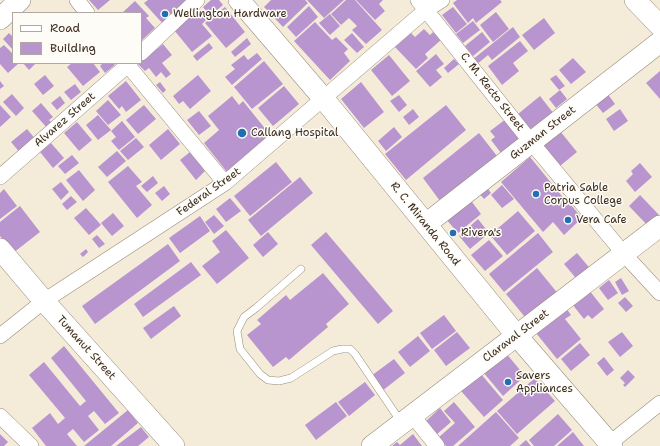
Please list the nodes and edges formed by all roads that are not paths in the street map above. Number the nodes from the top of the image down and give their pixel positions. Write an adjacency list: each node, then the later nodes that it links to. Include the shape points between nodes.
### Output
1 (20, 0): 9 (street)
2 (77, 0): 8 (street)
3 (197, 0): 12 (street)
4 (240, 0): 14 (street, R. C. Miranda Road)
5 (442, 0): 7 (street, Federal Street)
6 (635, 0): 10 (street)
7 (422, 5): 14 (street, Federal Street); 15 (street, C. M. Recto Street)
8 (86, 12)
9 (0, 20)
10 (660, 26)
11 (660, 42): 15 (street, Guzman Street)
12 (142, 52)
13 (128, 64): 16 (street, Alvarez Street); 17 (street)
14 (323, 98): 17 (street, Federal Street); 18 (street, R. C. Miranda Road)
15 (531, 142): 18 (street, Guzman Street); 21 (street, C. M. Recto Street)
16 (0, 177)
17 (225, 183): 24 (street, Federal Street)
18 (426, 224): 26 (street, R. C. Miranda Road)
19 (660, 226): 21 (street, Claraval Street)
20 (0, 249): 24 (street, Tumanut Street)
21 (624, 254): 23 (street, C. M. Recto Street); 26 (street, Claraval Street)
22 (301, 269): 29 (lane, via 244,317 237,331 240,349 260,374 268,380 279,381 291,378 333,351 350,349)
23 (660, 293)
24 (44, 301): 25 (street, Federal Street); 32 (street, Tumanut Street)
25 (0, 336)
26 (517, 336): 29 (street, Claraval Street); 30 (street, R. C. Miranda Road)
27 (660, 403): 30 (street)
28 (0, 416): 31 (street)
29 (407, 419): 33 (street, Claraval Street); 34 (street)
30 (611, 444)
31 (31, 446)
32 (174, 446)
33 (372, 446)
34 (437, 446)

